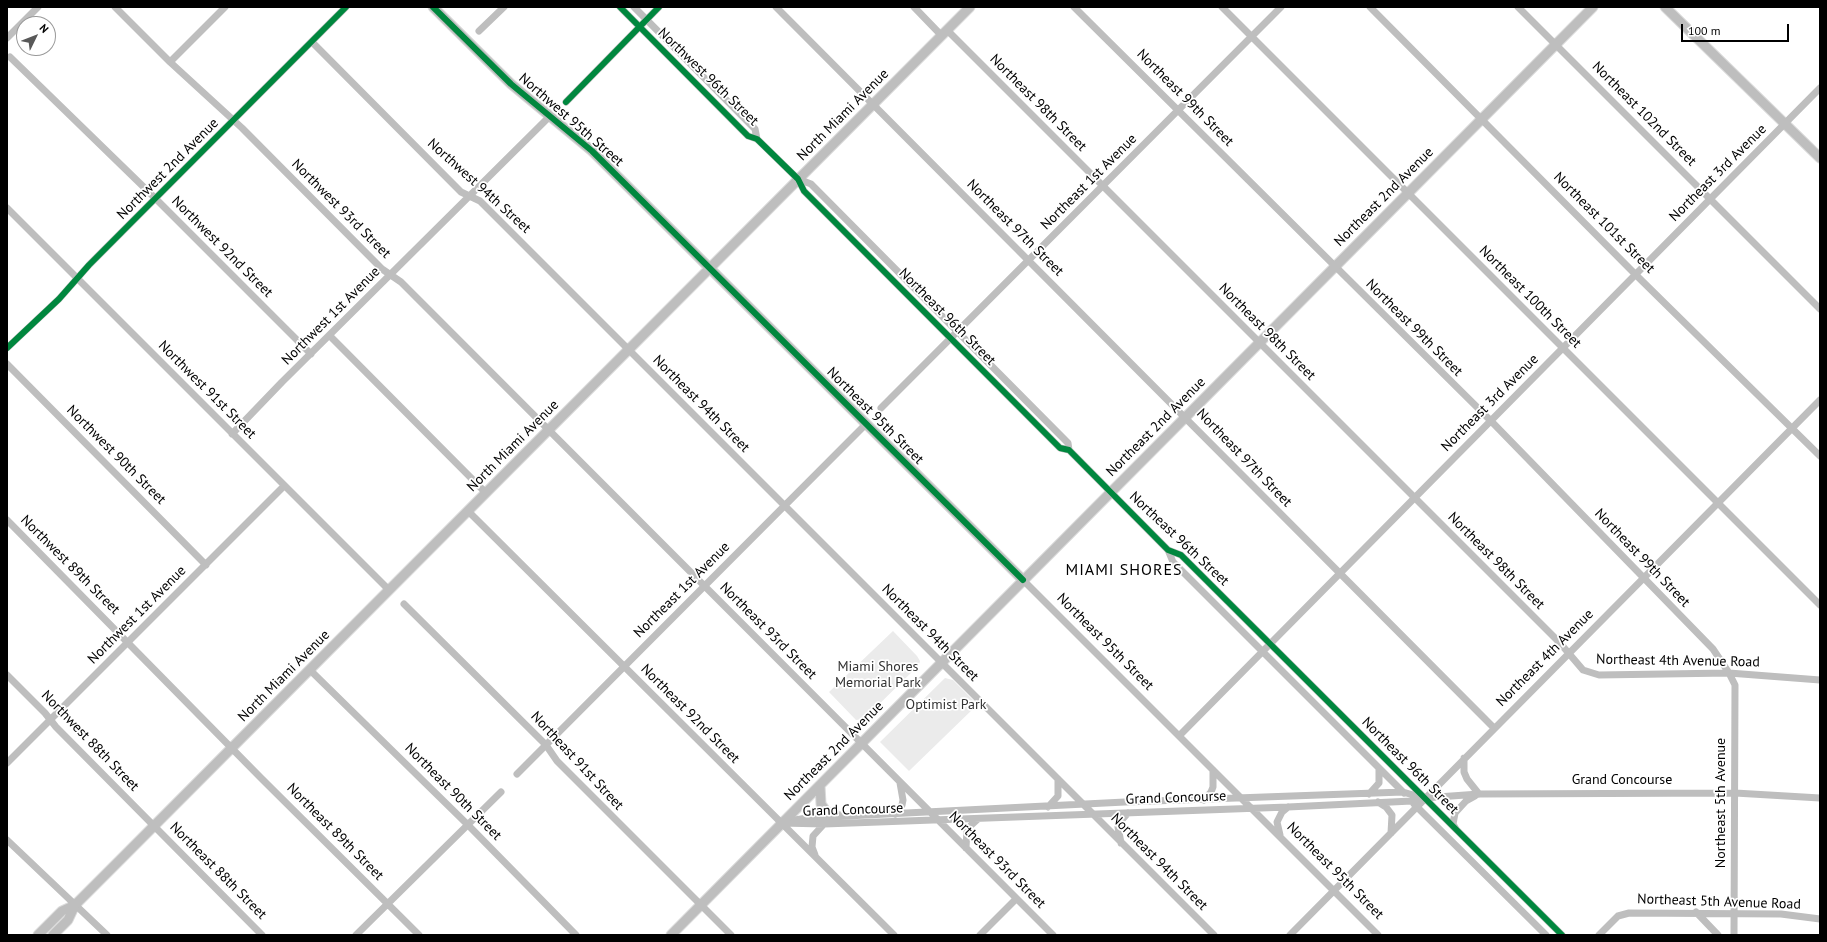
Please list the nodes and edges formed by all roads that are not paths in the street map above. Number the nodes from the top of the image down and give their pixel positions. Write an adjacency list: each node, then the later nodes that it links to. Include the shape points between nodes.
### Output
1 (38, 7): 25 (street)
2 (115, 7): 29 (street, Northwest 93rd Street)
3 (226, 7): 29 (street)
4 (346, 7): 26 (street, Northwest 2nd Avenue)
5 (433, 7): 34 (main road, Northwest 95th Street, via 502,76)
6 (504, 7): 22 (street)
7 (620, 7): 21 (street, Northwest 96th Street)
8 (634, 7): 20 (street, Northwest 96th Street)
9 (659, 7): 20 (street)
10 (776, 7): 32 (street, Northeast 97th Street)
11 (914, 7): 23 (street, Northeast 98th Street)
12 (970, 7): 23 (main road, North Miami Avenue)
13 (1074, 7): 33 (street, Northeast 99th Street)
14 (1222, 7): 24 (street, Northeast 100th Street)
15 (1281, 7): 24 (street, Northeast 1st Avenue)
16 (1370, 7): 35 (street, Northeast 101st Street)
17 (1518, 7): 27 (street, Northeast 102nd Street)
18 (1593, 7): 27 (main road, Northeast 2nd Avenue)
19 (1666, 7): 37 (main road)
20 (647, 19): 21 (street); 38 (street, Northwest 96th Street, via 756,129)
21 (640, 26): 31 (street); 38 (street, Northwest 96th Street, via 748,136)
22 (479, 31)
23 (944, 33): 32 (main road, North Miami Avenue); 41 (street, Northeast 98th Street)
24 (1251, 36): 33 (street, Northeast 1st Avenue); 42 (street, Northeast 100th Street)
25 (7, 38)
26 (312, 42): 36 (street, Northwest 2nd Avenue); 43 (street, Northwest 94th Street, via 461,192)
27 (1556, 44): 35 (main road, Northeast 2nd Avenue); 45 (street, Northeast 102nd Street)
28 (10, 57): 44 (street, Northwest 92nd Street)
29 (170, 62): 36 (street, Northwest 93rd Street)
30 (1820, 88): 37 (street, Northeast 3rd Avenue)
31 (566, 102)
32 (873, 105): 40 (main road, North Miami Avenue); 47 (street, Northeast 97th Street)
33 (1178, 109): 41 (street, Northeast 1st Avenue); 48 (street, Northeast 99th Street)
34 (550, 116): 43 (street, Northwest 1st Avenue); 49 (main road, Northwest 95th Street, via 592,151)
35 (1482, 118): 42 (main road, Northeast 2nd Avenue); 50 (street, Northeast 101st Street)
36 (233, 121): 44 (street, Northwest 2nd Avenue); 51 (street, Northwest 93rd Street)
37 (1785, 124): 39 (main road); 45 (street, Northeast 3rd Avenue)
38 (757, 139): 40 (street, Northwest 96th Street)
39 (1820, 158)
40 (798, 180): 49 (main road, North Miami Avenue); 54 (street, Northeast 96th Street, via 811,184); 56 (street, Northeast 96th Street, via 804,191)
41 (1103, 185): 47 (street, Northeast 1st Avenue); 57 (street, Northeast 98th Street)
42 (1408, 193): 48 (main road, Northeast 2nd Avenue); 59 (street, Northeast 100th Street)
43 (470, 196): 51 (street, Northwest 1st Avenue); 60 (street, Northwest 94th Street, via 480,201)
44 (156, 199): 52 (street, Northwest 2nd Avenue); 61 (street, Northwest 92nd Street)
45 (1711, 199): 50 (street, Northeast 3rd Avenue); 53 (street, Northeast 102nd Street)
46 (7, 208): 52 (street, Northwest 91st Street)
47 (1030, 260): 54 (street, Northeast 1st Avenue); 65 (street, Northeast 97th Street)
48 (1334, 267): 57 (main road, Northeast 2nd Avenue); 66 (street, Northeast 99th Street)
49 (710, 268): 60 (main road, North Miami Avenue); 67 (main road, Northeast 95th Street)
50 (1636, 274): 59 (street, Northeast 3rd Avenue); 68 (street, Northeast 101st Street)
51 (391, 275): 55 (street, Northwest 1st Avenue); 69 (street, Northwest 93rd Street, via 401,282)
52 (78, 279): 58 (street, Northwest 2nd Avenue); 70 (street, Northwest 91st Street)
53 (1820, 309)
54 (958, 332): 56 (street, Northeast 1st Avenue); 71 (street, Northeast 96th Street, via 1068,442)
55 (330, 336): 61 (street, Northwest 1st Avenue); 75 (street)
56 (951, 338): 64 (street, Northeast 1st Avenue); 71 (street, Northeast 96th Street, via 1060,448)
57 (1260, 342): 65 (main road, Northeast 2nd Avenue); 76 (street, Northeast 98th Street)
58 (7, 348)
59 (1563, 349): 66 (street, Northeast 3rd Avenue); 77 (street, Northeast 100th Street)
60 (629, 350): 69 (main road, North Miami Avenue); 78 (street, Northeast 94th Street)
61 (312, 354): 70 (street, Northwest 1st Avenue)
62 (7, 364): 82 (street, Northwest 90th Street)
63 (1820, 400): 68 (street, Northeast 4th Avenue)
64 (881, 408)
65 (1186, 417): 74 (main road, Northeast 2nd Avenue); 83 (street, Northeast 97th Street)
66 (1491, 421): 76 (street, Northeast 3rd Avenue); 84 (street, Northeast 99th Street)
67 (866, 424): 78 (street, Northeast 1st Avenue); 85 (main road, Northeast 95th Street)
68 (1792, 428): 72 (street, Northeast 101st Street); 77 (street, Northeast 4th Avenue)
69 (549, 430): 75 (main road, North Miami Avenue); 86 (street, Northeast 93rd Street)
70 (232, 434): 73 (street, Northwest 91st Street)
71 (1069, 450): 74 (street, Northeast 96th Street)
72 (1820, 456)
73 (284, 486): 82 (street, Northwest 1st Avenue); 87 (street, Northwest 91st Street)
74 (1111, 492): 81 (street, Northeast 96th Street); 85 (main road, Northeast 2nd Avenue)
75 (486, 493): 79 (main road, North Miami Avenue)
76 (1414, 499): 83 (street, Northeast 3rd Avenue); 93 (street, Northeast 98th Street)
77 (1718, 503): 84 (street, Northeast 4th Avenue); 89 (street, Northeast 100th Street)
78 (784, 505): 86 (street, Northeast 1st Avenue); 94 (street, Northeast 94th Street)
79 (468, 511): 87 (main road, North Miami Avenue); 95 (street, Northeast 92nd Street)
80 (7, 520): 90 (street, Northwest 89th Street)
81 (1168, 550): 91 (street, Northeast 96th Street, via 1181,555); 92 (street, Northeast 96th Street, via 1173,562)
82 (206, 565): 90 (street, Northwest 1st Avenue)
83 (1340, 574): 91 (street, Northeast 3rd Avenue); 101 (street, Northeast 97th Street)
84 (1643, 577): 93 (street, Northeast 4th Avenue); 97 (street, Northeast 99th Street, via 1713,649)
85 (1023, 580): 94 (main road, Northeast 2nd Avenue); 102 (street, Northeast 95th Street)
86 (704, 585): 95 (street, Northeast 1st Avenue); 103 (street, Northeast 93rd Street)
87 (389, 590): 96 (main road, North Miami Avenue)
88 (404, 604): 104 (street, Northeast 91st Street)
89 (1820, 605)
90 (129, 642): 100 (street, Northwest 1st Avenue); 105 (street, Northwest 89th Street)
91 (1270, 644): 92 (street, Northeast 3rd Avenue); 119 (street, Northeast 96th Street)
92 (1263, 652): 102 (street, Northeast 3rd Avenue); 108 (street, Northeast 96th Street)
93 (1568, 652): 97 (street, Northeast 4th Avenue Road, via 1583,670 1599,675); 101 (street, Northeast 4th Avenue)
94 (942, 663): 103 (main road, Northeast 2nd Avenue); 111 (street, Northeast 94th Street)
95 (625, 667): 104 (street, Northeast 1st Avenue); 136 (street, Northeast 92nd Street)
96 (310, 670): 105 (main road, North Miami Avenue); 138 (street, Northeast 90th Street)
97 (1729, 673): 99 (street, Northeast 4th Avenue Road); 116 (street, Northeast 5th Avenue, via 1734,685)
98 (7, 675): 100 (street, Northwest 88th Street)
99 (1820, 680)
100 (50, 720): 107 (street, Northwest 1st Avenue); 139 (street, Northwest 88th Street)
101 (1494, 728): 106 (street, Northeast 4th Avenue)
102 (1180, 736): 109 (street, Northeast 95th Street)
103 (862, 743): 112 (street, Northeast 93rd Street); 113 (main road, Northeast 2nd Avenue)
104 (546, 745): 110 (street, Northeast 1st Avenue); 151 (street, Northeast 91st Street, via 562,766)
105 (232, 748): 139 (main road, North Miami Avenue); 149 (street, Northeast 89th Street)
106 (1464, 758): 118 (street, via 1464,772); 119 (street, Northeast 4th Avenue)
107 (7, 763)
108 (1380, 768): 115 (street, Northeast 96th Street); 117 (street, via 1379,783)
109 (1213, 770): 121 (street, Northeast 95th Street); 122 (street, via 1213,787)
110 (517, 774)
111 (1058, 779): 125 (street, Northeast 94th Street); 126 (street, via 1058,796)
112 (898, 780): 129 (street, Northeast 93rd Street); 131 (street, via 903,791 903,800)
113 (820, 785): 133 (main road, via 820,801 823,808); 136 (main road, Northeast 2nd Avenue)
114 (501, 792): 138 (street)
115 (1403, 792): 117 (street, Grand Concourse); 119 (street, Grand Concourse); 124 (street, Northeast 96th Street)
116 (1735, 793): 118 (street, Grand Concourse); 120 (street, Grand Concourse); 153 (street, Northeast 5th Avenue)
117 (1368, 794): 121 (street, Grand Concourse)
118 (1479, 794): 119 (street, Grand Concourse); 140 (street, via 1455,813 1453,824)
119 (1424, 798): 124 (street, Northeast 4th Avenue); 140 (street, Northeast 96th Street)
120 (1820, 798)
121 (1242, 799): 122 (street, Grand Concourse); 128 (street, Northeast 95th Street)
122 (1204, 800): 125 (street, Grand Concourse)
123 (1378, 802): 124 (street, Grand Concourse); 127 (street, Grand Concourse); 141 (street, via 1392,815)
124 (1414, 803): 141 (street, Northeast 4th Avenue); 170 (street, Northeast 96th Street)
125 (1084, 805): 126 (street, Grand Concourse); 132 (street, Northeast 94th Street)
126 (1048, 807): 129 (street, Grand Concourse)
127 (1288, 807): 128 (street, Grand Concourse); 142 (street, via 1277,822)
128 (1251, 808): 130 (street, Grand Concourse); 142 (street, Northeast 95th Street)
129 (931, 812): 131 (street, Grand Concourse); 135 (street, Northeast 93rd Street)
130 (1128, 813): 132 (street, Grand Concourse); 144 (street, via 1118,827)
131 (895, 814): 133 (street, Grand Concourse)
132 (1093, 814): 134 (street, Grand Concourse); 144 (street, Northeast 94th Street)
133 (838, 816): 136 (street, Grand Concourse, via 802,818)
134 (978, 819): 135 (street, Grand Concourse); 145 (street, via 967,829)
135 (938, 820): 137 (street, Grand Concourse); 145 (street, Northeast 93rd Street)
136 (782, 823): 137 (street, Grand Concourse); 146 (street, Northeast 92nd Street); 151 (main road, Northeast 2nd Avenue)
137 (824, 824): 146 (street, via 812,841)
138 (468, 825): 149 (street); 161 (street, Northeast 90th Street)
139 (154, 826): 150 (main road, North Miami Avenue); 158 (street, Northeast 88th Street)
140 (1457, 831): 171 (street, Northeast 96th Street)
141 (1391, 833): 147 (street, Northeast 4th Avenue)
142 (1281, 837): 147 (street, Northeast 95th Street)
143 (7, 840): 150 (street)
144 (1121, 843): 167 (street, Northeast 94th Street)
145 (966, 848): 148 (street, Northeast 93rd Street)
146 (815, 857): 164 (street, Northeast 92nd Street)
147 (1334, 891): 168 (street, Northeast 4th Avenue); 169 (street, Northeast 95th Street)
148 (1016, 899): 165 (street); 166 (street, Northeast 93rd Street)
149 (388, 903): 159 (street); 160 (street, Northeast 89th Street)
150 (75, 905): 155 (main road, North Miami Avenue, via 62,912); 156 (main road, North Miami Avenue, via 68,920); 157 (street)
151 (701, 905): 162 (main road, Northeast 2nd Avenue); 163 (street, Northeast 91st Street)
152 (1696, 912): 153 (street, Northeast 5th Avenue Road); 172 (street, Northeast 5th Avenue Road, via 1629,913 1618,916); 173 (street)
153 (1735, 913): 154 (street, Northeast 5th Avenue Road, via 1781,914); 174 (street, Northeast 5th Avenue)
154 (1820, 919)
155 (38, 935)
156 (53, 935)
157 (107, 935)
158 (262, 935)
159 (356, 935)
160 (419, 935)
161 (576, 935)
162 (671, 935)
163 (731, 935)
164 (894, 935)
165 (980, 935)
166 (1053, 935)
167 (1214, 935)
168 (1290, 935)
169 (1378, 935)
170 (1546, 935)
171 (1562, 935)
172 (1599, 935)
173 (1718, 935)
174 (1734, 935)

